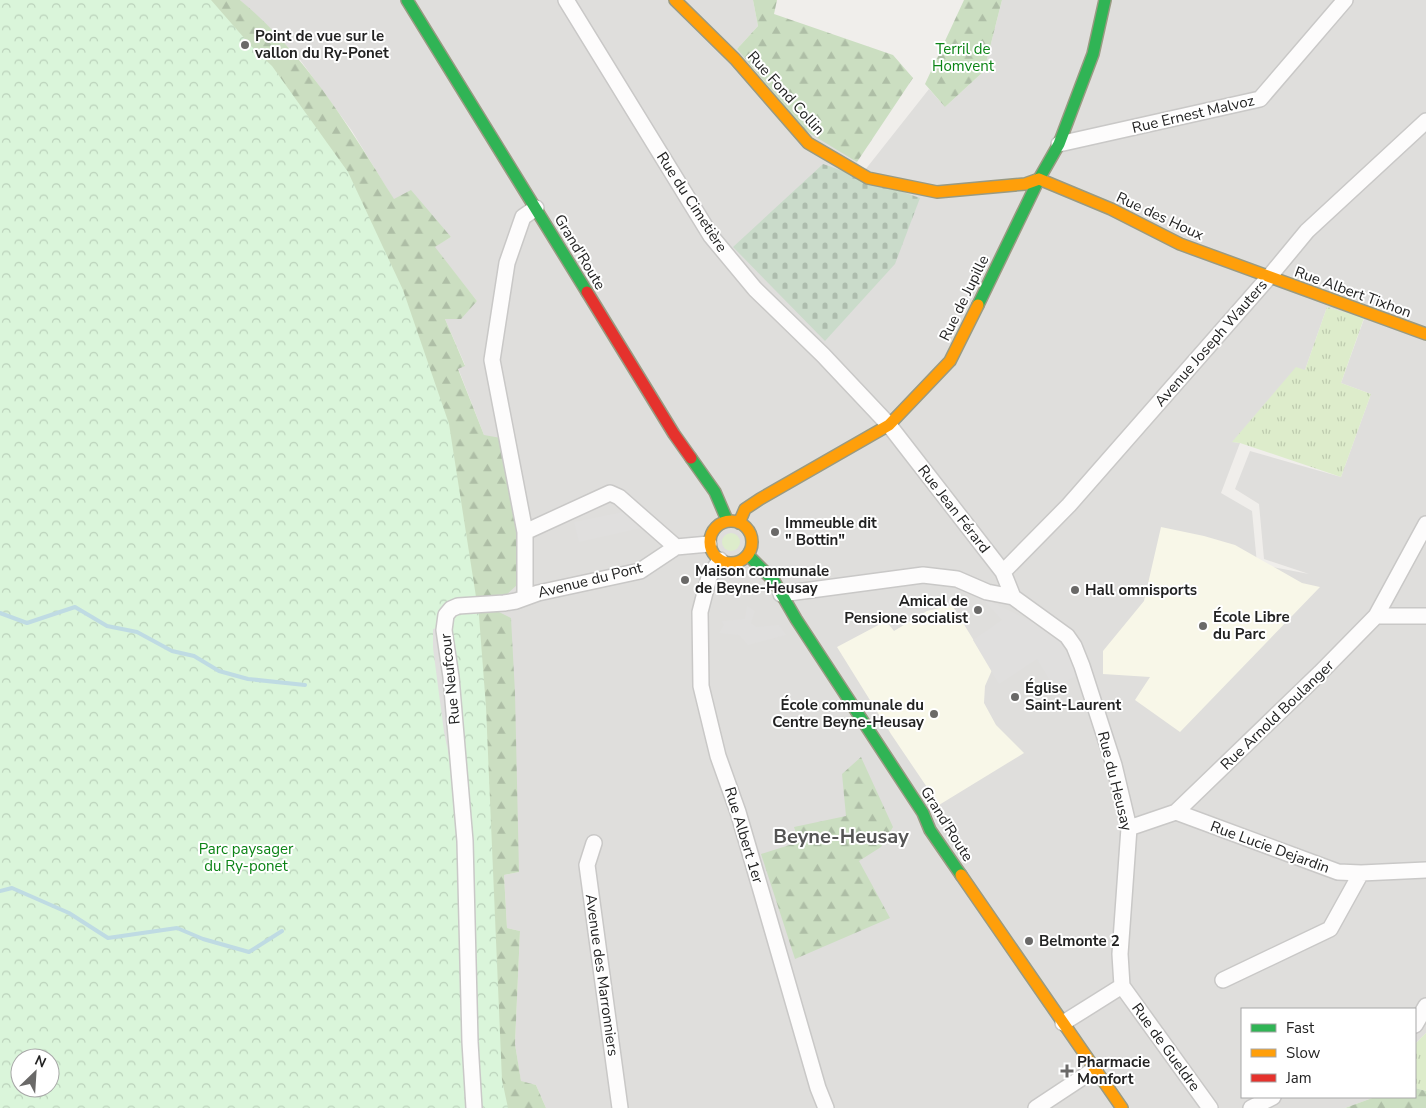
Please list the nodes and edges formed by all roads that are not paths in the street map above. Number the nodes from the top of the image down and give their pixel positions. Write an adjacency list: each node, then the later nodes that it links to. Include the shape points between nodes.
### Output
1 (407, 0): 9 (street, Grand'Route)
2 (566, 0): 12 (street, Rue du Cimetière, via 711,236 755,289)
3 (675, 0): 8 (street, Rue Fond Collin, via 735,58 808,143 868,178 937,192 1025,184)
4 (1105, 0): 7 (street, Rue de Jupille, via 1093,54)
5 (1345, 0): 7 (street, Rue Ernest Malvoz, via 1260,99)
6 (1426, 121): 10 (street, Avenue Joseph Wauters, via 1307,232)
7 (1058, 144): 8 (street, Rue de Jupille)
8 (1039, 179): 10 (street, Rue des Houx, via 1111,209 1180,244); 12 (street, Rue de Jupille, via 950,361)
9 (536, 208): 13 (street, Grand'Route); 17 (street, via 523,217 507,263 492,360)
10 (1269, 277): 11 (street, Rue Albert Tixhon); 22 (street, Avenue Joseph Wauters, via 1069,504)
11 (1426, 334)
12 (889, 425): 14 (street, Rue de Jupille, via 760,499); 22 (street, Rue Jean Férard)
13 (719, 500): 14 (street, via 735,508); 15 (street, Grand'Route)
14 (742, 516): 15 (street); 20 (street, via 751,536 752,546)
15 (723, 522): 18 (street, via 711,533)
16 (1426, 524): 26 (street, Rue Arnold Boulanger)
17 (525, 532): 19 (street, via 610,493 619,497); 24 (street)
18 (709, 544): 19 (street, Avenue du Pont); 21 (street)
19 (676, 547): 24 (street, Avenue du Pont, via 640,571)
20 (748, 555): 21 (street, via 734,563); 23 (street, Grand'Route, via 770,575)
21 (720, 560): 42 (street, Rue Albert 1er, via 709,577 700,612 701,686 718,756 738,812)
22 (1003, 572): 25 (street, Rue Jean Férard)
23 (781, 594): 25 (street, Rue du Heusay, via 923,575 957,579 987,592); 37 (street, Grand'Route, via 923,813 930,830)
24 (525, 597): 40 (street, Rue Neufcour, via 504,603 456,607 446,616 444,630 465,841)
25 (1013, 597): 29 (street, Rue du Heusay, via 1068,636 1074,646 1114,764)
26 (1376, 616): 27 (street); 28 (street, Rue Arnold Boulanger)
27 (1426, 616)
28 (1176, 812): 29 (street, Rue Arnold Boulanger); 32 (street, Rue Lucie Dejardin, via 1338,872)
29 (1129, 828): 34 (street, Rue du Heusay, via 1120,954)
30 (594, 843): 41 (street, Avenue des Marronniers, via 587,865)
31 (1426, 870): 32 (street, Rue Lucie Dejardin)
32 (1361, 873): 33 (street, via 1330,930)
33 (1223, 980)
34 (1122, 986): 37 (street); 45 (street, Rue de Gueldre)
35 (1426, 1006): 36 (street)
36 (1416, 1023)
37 (1063, 1024): 38 (street, Grand'Route)
38 (1095, 1069): 43 (street); 44 (street, Grand'Route)
39 (1271, 1098): 46 (street)
40 (474, 1108)
41 (620, 1108)
42 (826, 1108)
43 (1036, 1108)
44 (1122, 1108)
45 (1210, 1108)
46 (1251, 1108)

